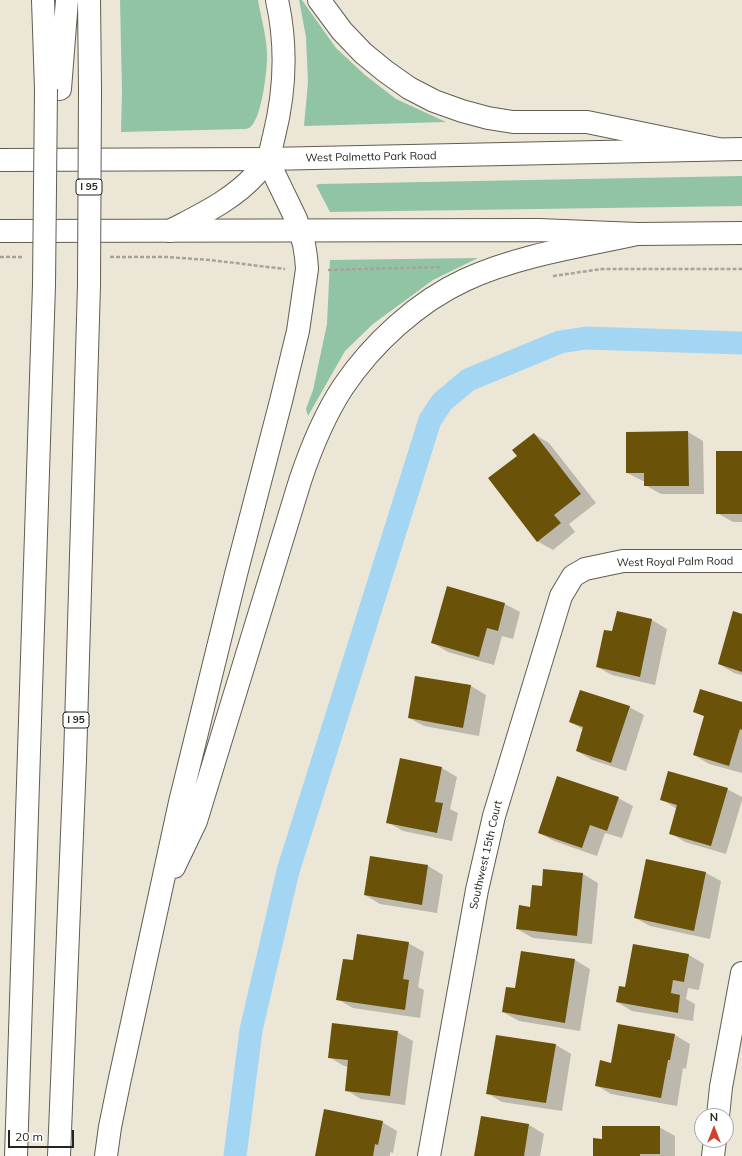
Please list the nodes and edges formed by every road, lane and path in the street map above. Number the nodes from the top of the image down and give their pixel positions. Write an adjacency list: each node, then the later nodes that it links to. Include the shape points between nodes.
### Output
1 (43, 0): 6 (main road)
2 (67, 0): 6 (main road)
3 (89, 0): 30 (main road, I 95, bridge, via 88,285 75,752)
4 (278, 0): 9 (main road, via 284,63 279,112)
5 (319, 0): 7 (main road, via 342,31 363,53 409,88 434,101 488,118 513,122 587,122)
6 (53, 89): 29 (main road, bridge, via 44,285)
7 (718, 149): 8 (main road, West Palmetto Park Road); 9 (main road, West Palmetto Park Road)
8 (742, 149)
9 (268, 159): 10 (main road, West Palmetto Park Road); 12 (main road, via 246,184 234,193); 13 (main road)
10 (0, 160)
11 (0, 231): 12 (main road)
12 (170, 231): 13 (main road)
13 (301, 231): 14 (main road, via 539,230); 26 (main road, via 307,270 298,331 228,605)
14 (637, 234): 15 (main road); 26 (main road, via 531,257 464,280 435,297 397,326 378,344 343,387 319,430 300,480 196,821)
15 (742, 234)
16 (0, 257): 17 (path)
17 (23, 257)
18 (108, 257): 21 (path, via 210,260)
19 (447, 268): 22 (path)
20 (742, 269): 23 (path, via 602,269)
21 (290, 270)
22 (328, 270)
23 (552, 276)
24 (742, 561): 25 (main road, West Royal Palm Road, via 623,560)
25 (585, 569): 32 (main road, Southwest 15th Court, via 573,576 561,596 494,816 476,898)
26 (158, 903): 31 (main road)
27 (742, 973): 28 (main road)
28 (719, 1108)
29 (16, 1156)
30 (59, 1156)
31 (106, 1156)
32 (429, 1156)

